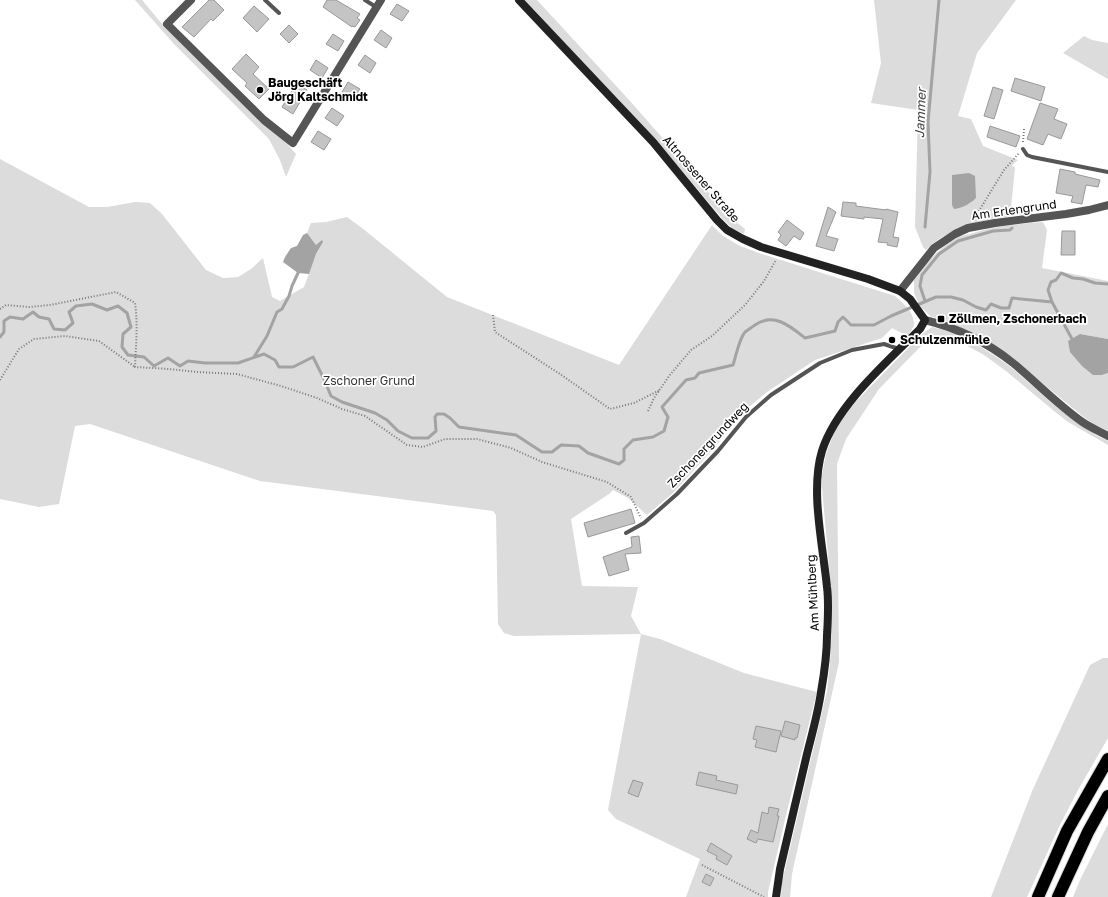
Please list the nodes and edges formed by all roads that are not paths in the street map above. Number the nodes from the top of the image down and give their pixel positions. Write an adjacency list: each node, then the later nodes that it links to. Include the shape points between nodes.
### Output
1 (191, 0): 5 (street, via 167,24 264,120 293,143)
2 (265, 0): 6 (lane)
3 (365, 0): 5 (lane)
4 (519, 0): 10 (street, Altnossener Straße, via 653,142 727,230 761,247)
5 (379, 3)
6 (279, 14)
7 (1023, 149): 8 (lane, via 1032,157)
8 (1108, 172)
9 (1108, 205): 10 (street, Am Erlengrund, via 1066,214 968,228 934,248)
10 (900, 291): 11 (street, Altnossener Straße)
11 (923, 317): 12 (street, Am Mühlberg, via 920,329); 13 (street, via 984,344 1012,363 1082,421)
12 (900, 350): 14 (lane, Zschonergrundweg, via 884,344 852,350 820,363 771,395 746,417 677,494 644,523); 17 (street, Am Mühlberg, via 840,414 829,433 821,457 817,487 828,612 822,692 780,869)
13 (1108, 436)
14 (626, 533)
15 (1108, 759): 18 (highway, via 1068,831)
16 (1108, 796): 19 (highway)
17 (776, 897)
18 (1038, 897)
19 (1058, 897)

